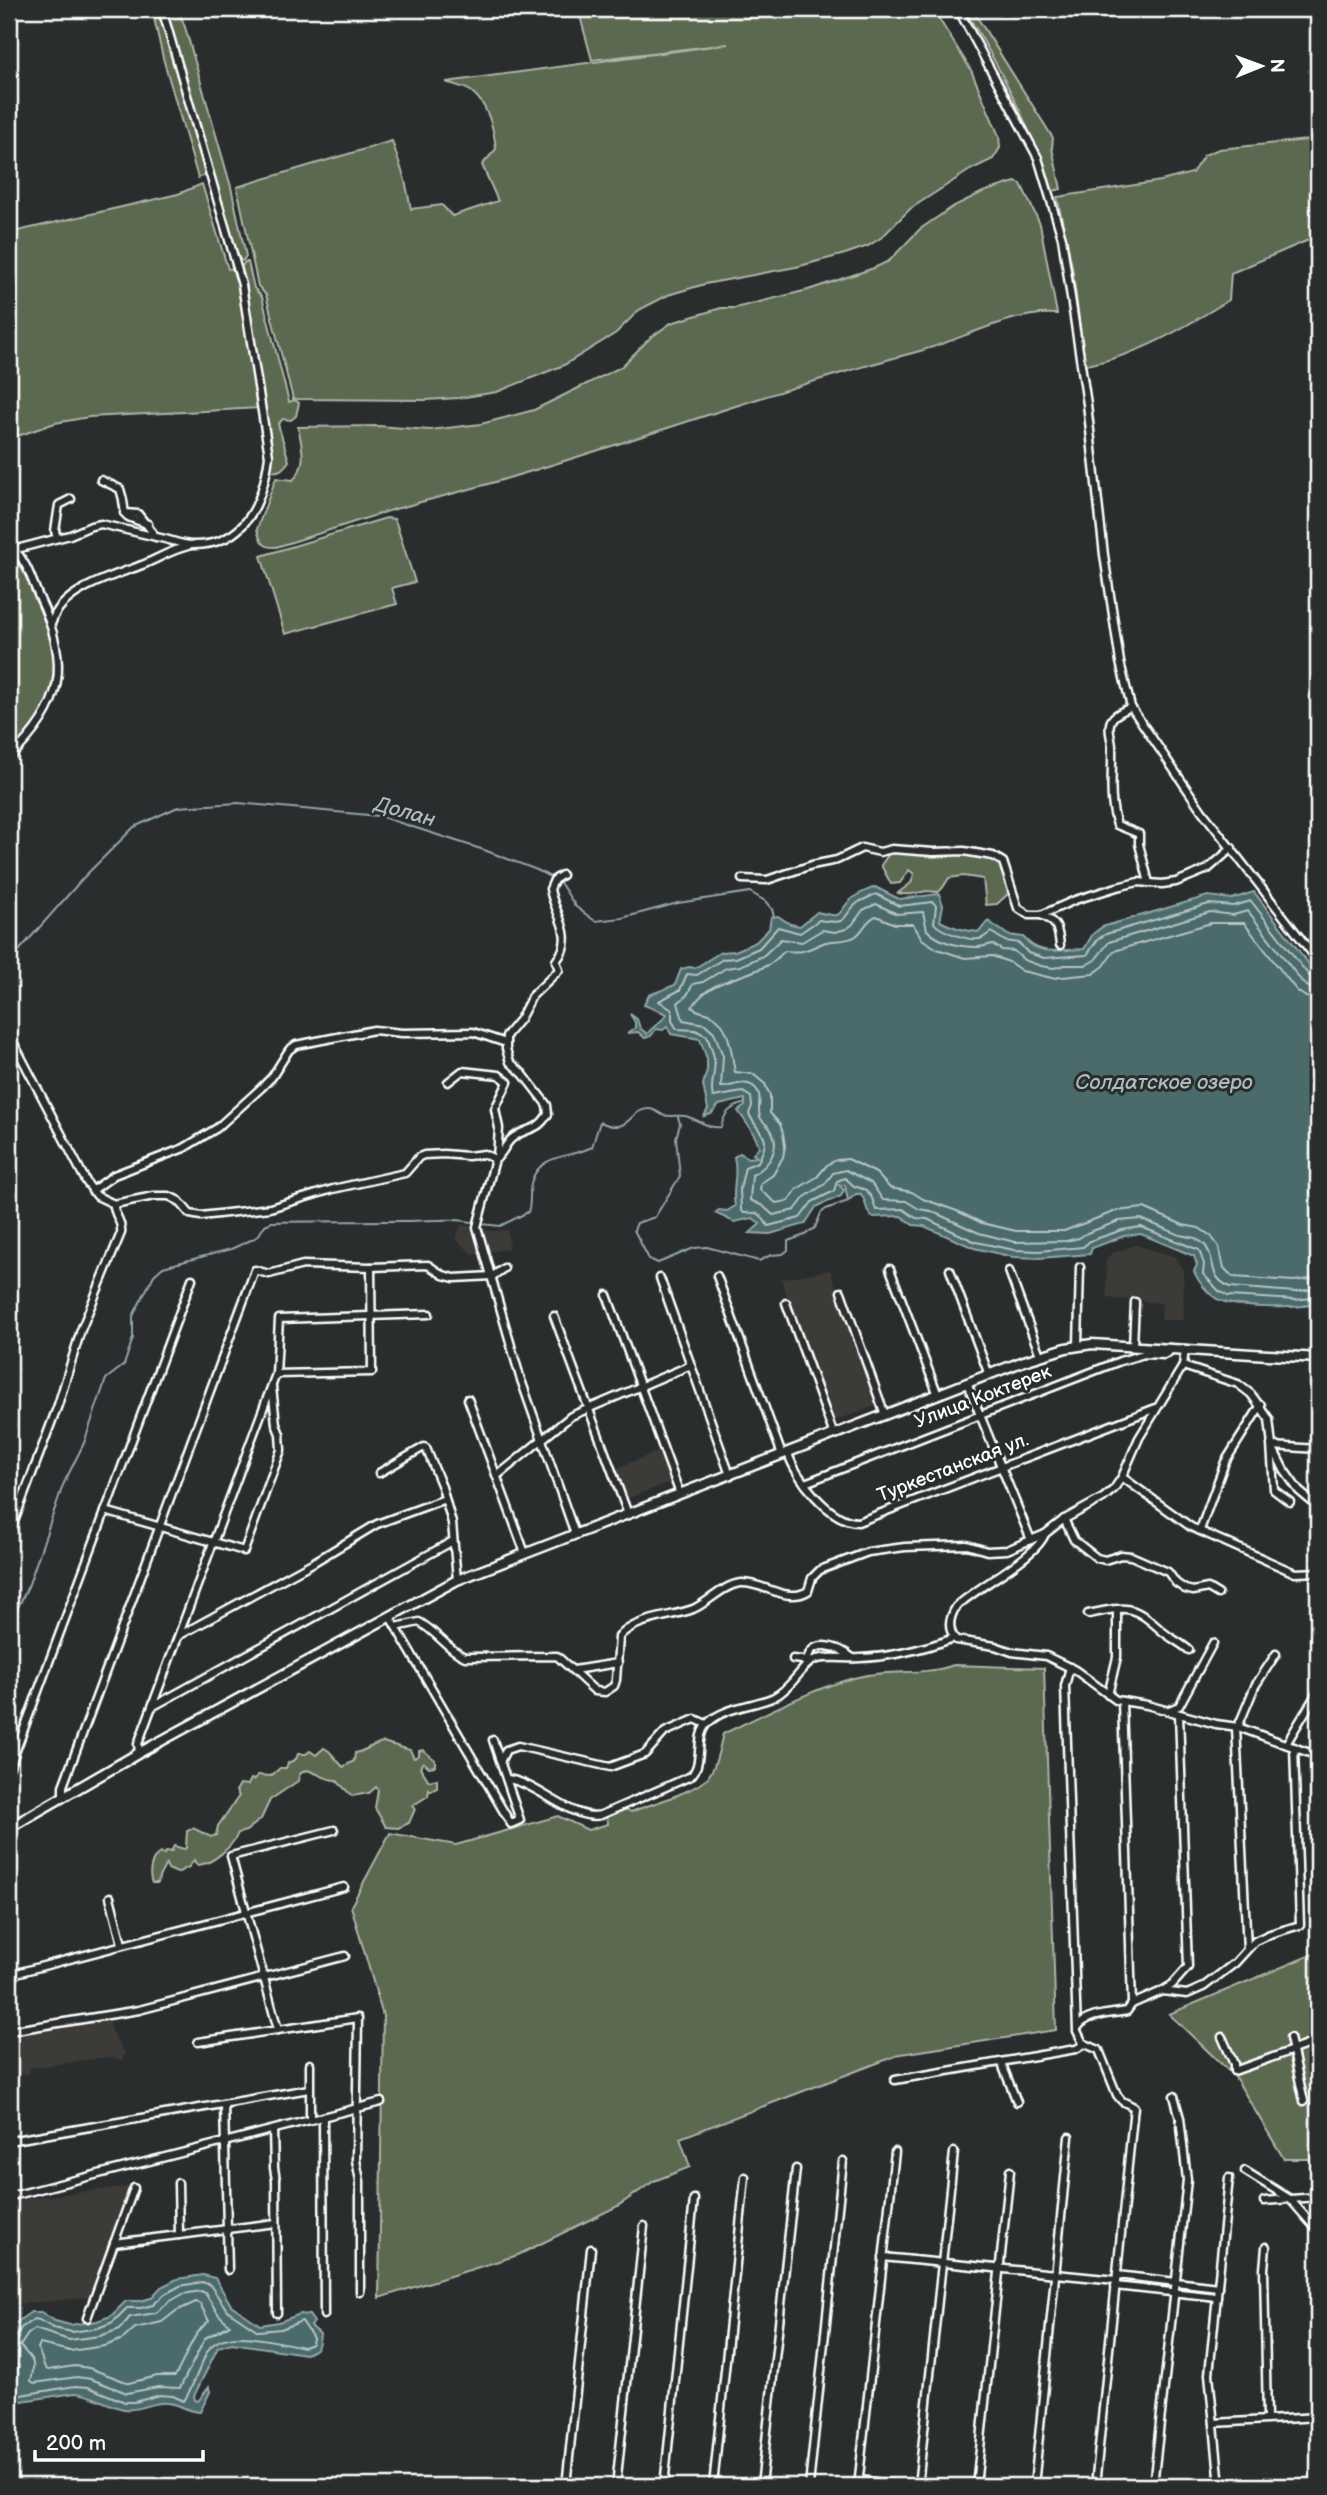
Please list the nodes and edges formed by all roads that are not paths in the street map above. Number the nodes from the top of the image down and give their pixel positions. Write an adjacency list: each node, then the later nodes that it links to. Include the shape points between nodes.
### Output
1 (162, 9): 9 (street, via 242,285 269,456 260,499 247,522 231,537)
2 (958, 9): 14 (street, via 1038,158 1062,238 1104,555)
3 (101, 480): 7 (street, via 120,489 124,513 137,513)
4 (71, 499): 8 (street, via 59,505)
5 (100, 514): 6 (street)
6 (101, 524): 7 (street); 8 (street)
7 (156, 537): 9 (street)
8 (57, 538): 10 (street)
9 (191, 545): 12 (street, via 103,579)
10 (11, 550): 11 (street, via 27,564)
11 (45, 607): 12 (street); 13 (street)
12 (56, 610): 13 (street)
13 (51, 624): 15 (street, via 60,666 56,690 50,706)
14 (1131, 706): 16 (street); 19 (street, via 1115,715 1109,725 1111,796 1117,825 1139,834)
15 (9, 758)
16 (1231, 848): 19 (street, via 1209,869 1192,877); 22 (street)
17 (562, 876): 24 (street, via 550,889 564,929 563,952 556,961 559,970 532,996)
18 (742, 879): 20 (street, via 767,880 862,848 964,851 1003,862 1018,908)
19 (1149, 883): 20 (street, via 1116,887)
20 (1041, 915): 21 (street, via 1058,926)
21 (1060, 945)
22 (1318, 961)
23 (9, 1034): 27 (street)
24 (506, 1043): 26 (street, via 510,1062 547,1105 548,1114 541,1125 512,1137); 27 (street, via 473,1032 374,1030 296,1045 272,1077 216,1128 184,1148 114,1175)
25 (448, 1082): 26 (street, via 462,1071 499,1075 508,1082 495,1110 499,1128)
26 (496, 1158): 28 (street, via 424,1155 405,1173 244,1212 194,1215 169,1196); 35 (street, via 477,1224)
27 (92, 1191): 28 (street)
28 (114, 1204): 88 (street, via 121,1233 81,1330)
29 (1080, 1266): 46 (street)
30 (371, 1267): 35 (street, via 428,1265 454,1278); 44 (street); 84 (street, via 303,1265 269,1273 255,1270)
31 (504, 1268): 35 (street)
32 (890, 1269): 59 (street)
33 (950, 1270): 55 (street)
34 (1009, 1271): 50 (street)
35 (490, 1276): 67 (street)
36 (717, 1276): 70 (street, Туркестанская ул.)
37 (660, 1278): 52 (street)
38 (192, 1279): 81 (street)
39 (841, 1292): 64 (street)
40 (607, 1295): 58 (street)
41 (1135, 1302): 47 (street)
42 (786, 1303): 66 (street)
43 (429, 1314): 44 (street)
44 (371, 1316): 54 (street, via 279,1320); 54 (street, via 372,1372)
45 (554, 1316): 62 (street)
46 (1078, 1345): 47 (main road); 50 (main road)
47 (1133, 1346): 48 (main road)
48 (1170, 1348): 49 (main road); 65 (street, Улица Коктерек, via 1164,1355 1144,1354 1120,1361)
49 (1185, 1349): 51 (main road); 53 (street)
50 (1040, 1355): 55 (main road)
51 (1318, 1358)
52 (691, 1365): 58 (street); 73 (street)
53 (1183, 1366): 61 (street, via 1238,1384); 63 (street)
54 (276, 1374): 57 (street)
55 (989, 1375): 56 (main road)
56 (967, 1383): 59 (main road); 65 (street)
57 (272, 1385): 91 (street); 91 (street, via 280,1434 277,1463 244,1551)
58 (640, 1386): 62 (street); 77 (street)
59 (938, 1395): 64 (main road)
60 (468, 1399): 74 (street)
61 (1261, 1405): 68 (street, via 1269,1419); 85 (street, via 1225,1462)
62 (589, 1408): 67 (street); 82 (street)
63 (1156, 1408): 71 (street, Туркестанская ул.); 75 (street)
64 (885, 1415): 66 (main road)
65 (980, 1415): 71 (street); 76 (street, Улица Коктерек)
66 (834, 1435): 70 (main road)
67 (541, 1438): 74 (street); 86 (street)
68 (1271, 1443): 69 (street); 79 (street, via 1274,1490); 80 (street, via 1293,1485)
69 (1318, 1449)
70 (785, 1454): 73 (main road); 76 (street, Туркестанская ул.)
71 (1000, 1467): 76 (street, Туркестанская ул., via 858,1522 833,1514); 89 (street)
72 (379, 1473): 78 (street, via 425,1447)
73 (730, 1475): 77 (main road)
74 (497, 1476): 92 (street)
75 (1122, 1477): 83 (street, via 1103,1499); 85 (street)
76 (805, 1483)
77 (680, 1494): 82 (main road)
78 (445, 1499): 90 (street); 100 (street, via 377,1524)
79 (1290, 1502)
80 (1318, 1507)
81 (106, 1511): 84 (street); 124 (street)
82 (628, 1514): 86 (main road)
83 (1064, 1519): 87 (street); 95 (street, via 1074,1539 1097,1558 1131,1556 1168,1572 1185,1589 1209,1588)
84 (160, 1527): 91 (street); 126 (street, via 63,1786)
85 (1200, 1530): 93 (street, via 1295,1573)
86 (575, 1534): 92 (main road)
87 (1045, 1534): 89 (street); 101 (street, via 956,1607 950,1622)
88 (9, 1535)
89 (1031, 1540): 107 (street, via 1003,1551 967,1545 867,1552 820,1570 802,1594 738,1584 692,1609 626,1630 619,1637)
90 (453, 1541): 94 (street); 114 (street)
91 (214, 1542): 100 (street)
92 (525, 1553): 94 (main road)
93 (1318, 1572)
94 (457, 1580): 98 (main road)
95 (1218, 1594)
96 (1117, 1610): 97 (street); 103 (street, via 1129,1608 1146,1615); 112 (street, via 1117,1657)
97 (1088, 1615)
98 (390, 1617): 99 (street); 121 (main road)
99 (396, 1627): 110 (street, via 419,1622 429,1626 465,1657 554,1656); 125 (street, via 512,1825 520,1821)
100 (179, 1635): 114 (street)
101 (954, 1638): 105 (street, via 907,1653); 109 (street, via 1046,1656)
102 (1213, 1643): 115 (street, via 1179,1706)
103 (1189, 1650)
104 (1276, 1654): 118 (street)
105 (853, 1658): 108 (street, via 820,1658); 108 (street, via 820,1645 808,1655)
106 (793, 1659): 108 (street)
107 (618, 1663): 110 (street); 110 (street, via 614,1685 605,1692 595,1691)
108 (807, 1664): 117 (street, via 795,1682 779,1694)
109 (1070, 1667): 112 (street); 139 (street, via 1065,1686)
110 (574, 1670)
111 (1318, 1691): 120 (street)
112 (1108, 1695): 113 (street)
113 (1122, 1701): 115 (street); 138 (street)
114 (152, 1707): 121 (street)
115 (1167, 1710): 116 (street)
116 (1179, 1714): 118 (street); 137 (street, via 1188,1967)
117 (706, 1724): 123 (street, via 695,1718 683,1722 660,1736 645,1754 610,1767 518,1746 506,1750); 125 (street, via 697,1768 691,1776 596,1816)
118 (1236, 1727): 120 (street); 133 (street)
119 (493, 1740): 123 (street)
120 (1290, 1746): 122 (street); 133 (street, via 1299,1843 1300,1925 1263,1937)
121 (139, 1753): 126 (main road)
122 (1318, 1756)
123 (500, 1760): 125 (street)
124 (9, 1769)
125 (507, 1779)
126 (63, 1797): 127 (main road)
127 (9, 1828)
128 (334, 1830): 131 (street, via 231,1856)
129 (344, 1887): 131 (street)
130 (110, 1897): 132 (street)
131 (246, 1912): 132 (street); 136 (street)
132 (122, 1944): 135 (street)
133 (1247, 1949): 137 (street, via 1203,1987 1187,1994)
134 (345, 1956): 136 (street)
135 (9, 1975)
136 (264, 1978): 140 (street); 141 (street, via 139,2010)
137 (1162, 1991): 138 (street)
138 (1132, 2004): 139 (street, via 1127,2011 1083,2021)
139 (1077, 2029): 146 (street)
140 (278, 2030): 145 (street); 157 (street, via 358,2018)
141 (9, 2031)
142 (1222, 2037): 147 (street, via 1234,2071)
143 (1290, 2038): 147 (street)
144 (1318, 2041): 147 (street)
145 (198, 2042)
146 (1085, 2044): 148 (street); 192 (street, via 1098,2050 1117,2095 1134,2107)
147 (1293, 2049): 153 (street)
148 (1001, 2062): 150 (street); 155 (street)
149 (310, 2064): 151 (street)
150 (895, 2080)
151 (309, 2090): 156 (street); 159 (street)
152 (1174, 2096): 193 (street, via 1187,2172)
153 (1304, 2101)
154 (381, 2102): 157 (street)
155 (1017, 2102)
156 (224, 2104): 162 (street); 163 (street)
157 (357, 2109): 158 (street); 195 (street)
158 (323, 2117): 159 (street); 199 (street)
159 (310, 2120): 160 (street)
160 (273, 2130): 163 (street); 179 (street)
161 (1069, 2137): 191 (street)
162 (9, 2141)
163 (225, 2142): 174 (street); 181 (street)
164 (895, 2152): 187 (street)
165 (954, 2152): 188 (street)
166 (843, 2161): 210 (street)
167 (796, 2169): 209 (street)
168 (1010, 2171): 189 (street)
169 (1245, 2171): 176 (street)
170 (745, 2178): 208 (street)
171 (1229, 2178): 194 (street)
172 (178, 2183): 183 (street)
173 (134, 2188): 184 (street)
174 (9, 2194)
175 (694, 2199): 207 (street)
176 (1290, 2199): 177 (street); 178 (street); 182 (street)
177 (1316, 2199)
178 (1264, 2201)
179 (276, 2223): 181 (street); 198 (street)
180 (645, 2226): 206 (street)
181 (227, 2229): 183 (street); 190 (street)
182 (1318, 2231)
183 (179, 2235): 184 (street)
184 (114, 2242): 200 (street)
185 (1266, 2247): 202 (street)
186 (592, 2249): 205 (street)
187 (883, 2257): 188 (street); 204 (street)
188 (942, 2263): 189 (street); 212 (street)
189 (999, 2269): 191 (street); 213 (street)
190 (228, 2270)
191 (1055, 2274): 192 (street); 214 (street)
192 (1116, 2280): 193 (street); 196 (street); 215 (street)
193 (1175, 2282): 194 (street); 196 (street)
194 (1218, 2287): 197 (street)
195 (360, 2292)
196 (1174, 2292): 197 (street); 216 (street)
197 (1217, 2297): 203 (street, via 1209,2374)
198 (277, 2313)
199 (324, 2315)
200 (87, 2318)
201 (1318, 2417): 202 (street)
202 (1267, 2419): 203 (street)
203 (1214, 2423): 217 (street)
204 (858, 2483): 211 (street)
205 (566, 2486)
206 (615, 2486)
207 (664, 2486)
208 (713, 2486)
209 (761, 2486)
210 (809, 2486)
211 (909, 2486)
212 (918, 2486)
213 (976, 2486)
214 (1034, 2486)
215 (1095, 2486)
216 (1153, 2486)
217 (1220, 2486)

